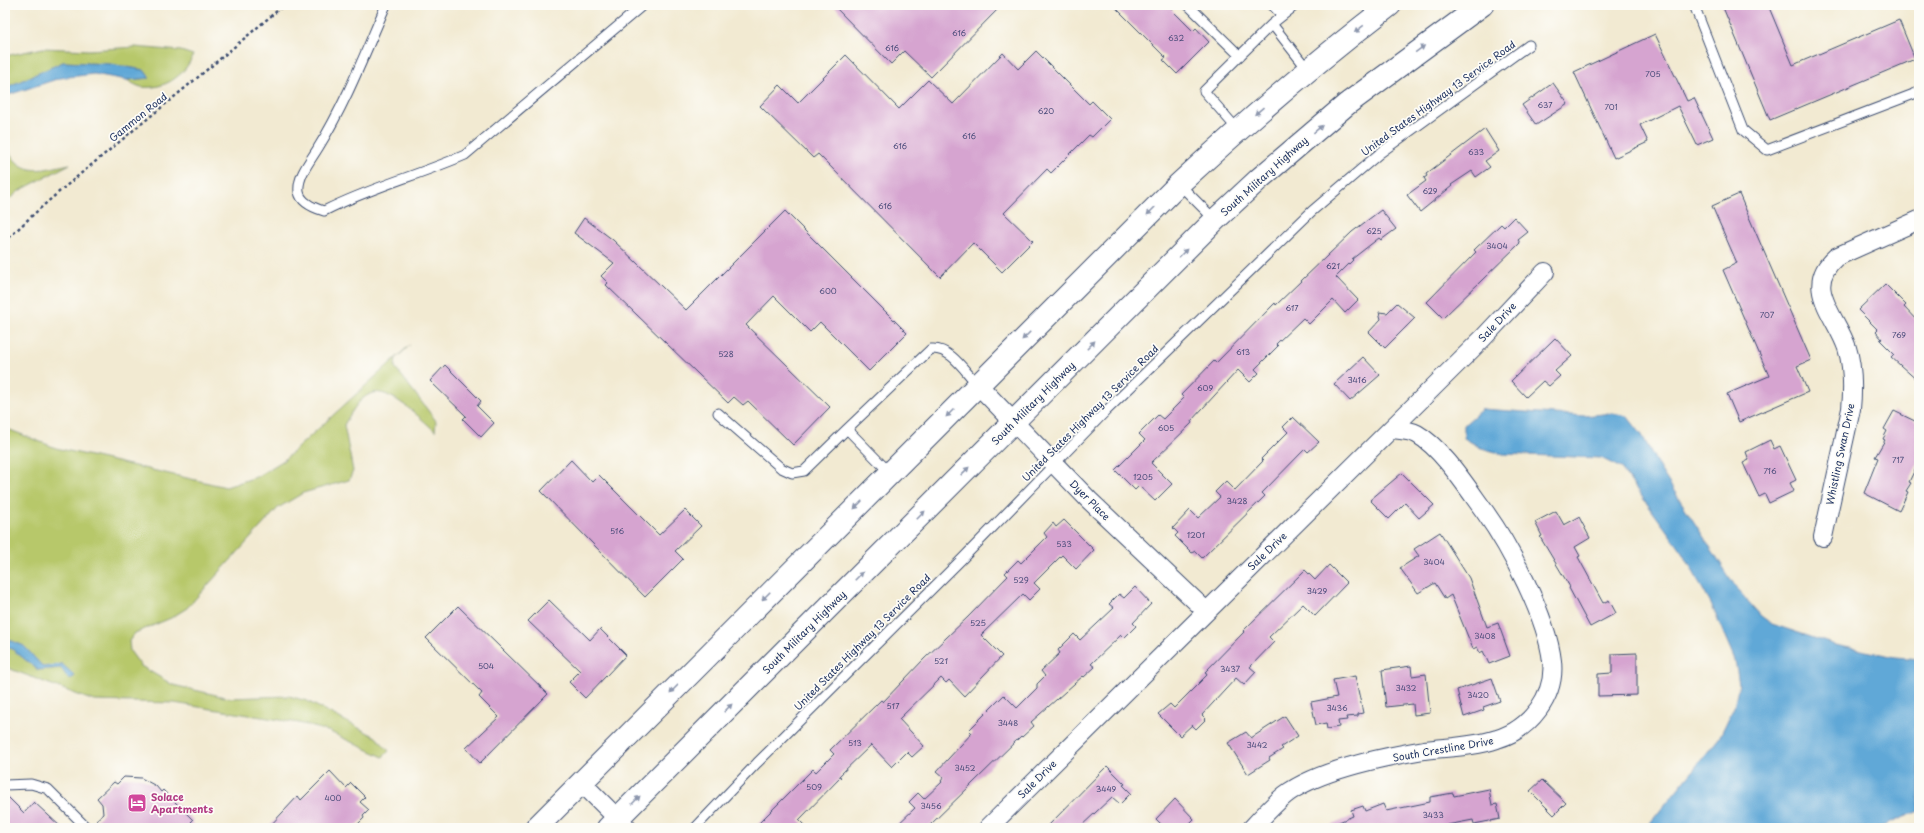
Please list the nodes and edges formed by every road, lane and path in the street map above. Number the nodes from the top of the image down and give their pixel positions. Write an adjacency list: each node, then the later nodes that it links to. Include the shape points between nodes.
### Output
1 (284, 5): 20 (path, Gammon Road, via 190,85 70,181)
2 (386, 5): 3 (lane, via 348,91 299,185 299,193 312,207 324,211 341,202 465,155)
3 (643, 5)
4 (1188, 5): 13 (lane)
5 (1272, 5): 10 (lane)
6 (1296, 5): 10 (lane)
7 (1482, 5): 18 (main road, South Military Highway, one-way to 7, via 1347,104)
8 (1694, 5): 15 (lane, via 1743,130 1767,150)
9 (1383, 7): 14 (main road, one-way to 14)
10 (1282, 15): 11 (lane)
11 (1272, 24): 13 (lane); 14 (lane)
12 (1530, 45): 27 (lane, United States Highway 13 Service Road, via 1380,153 1312,211)
13 (1240, 56): 16 (lane, via 1204,91)
14 (1308, 70): 16 (main road, one-way to 16)
15 (1919, 92)
16 (1238, 130): 17 (main road)
17 (1179, 184): 18 (lane); 22 (main road, one-way to 22)
18 (1216, 220): 24 (main road, South Military Highway, one-way to 18)
19 (1919, 220): 29 (street, Whistling Swan Drive, via 1836,257 1822,275 1821,295 1839,327 1847,349 1852,390 1851,409)
20 (5, 242)
21 (1546, 272): 26 (street, Sale Drive)
22 (978, 385): 24 (street, Dyer Place); 25 (lane, via 947,352 938,348 931,349); 28 (main road, one-way to 28)
23 (718, 413): 25 (lane, via 781,468 792,474 804,471)
24 (1015, 423): 27 (street, Dyer Place); 33 (main road, South Military Highway, one-way to 24)
25 (847, 429): 28 (lane)
26 (1391, 429): 30 (street, Sale Drive); 38 (street, South Crestline Drive, via 1417,434 1435,450 1455,471 1511,555 1533,601 1548,644 1552,676 1547,693 1540,709 1530,720 1498,739 1424,750 1362,764 1321,777 1285,796)
27 (1054, 464): 30 (street, Dyer Place); 36 (lane, United States Highway 13 Service Road, via 756,763)
28 (890, 473): 31 (main road, one-way to 31)
29 (1823, 537)
30 (1206, 611): 37 (street, Sale Drive)
31 (581, 782): 33 (street); 35 (main road)
32 (5, 785): 34 (lane, via 31,784 48,789)
33 (618, 825)
34 (87, 828)
35 (536, 828)
36 (695, 828)
37 (988, 828)
38 (1252, 828)

